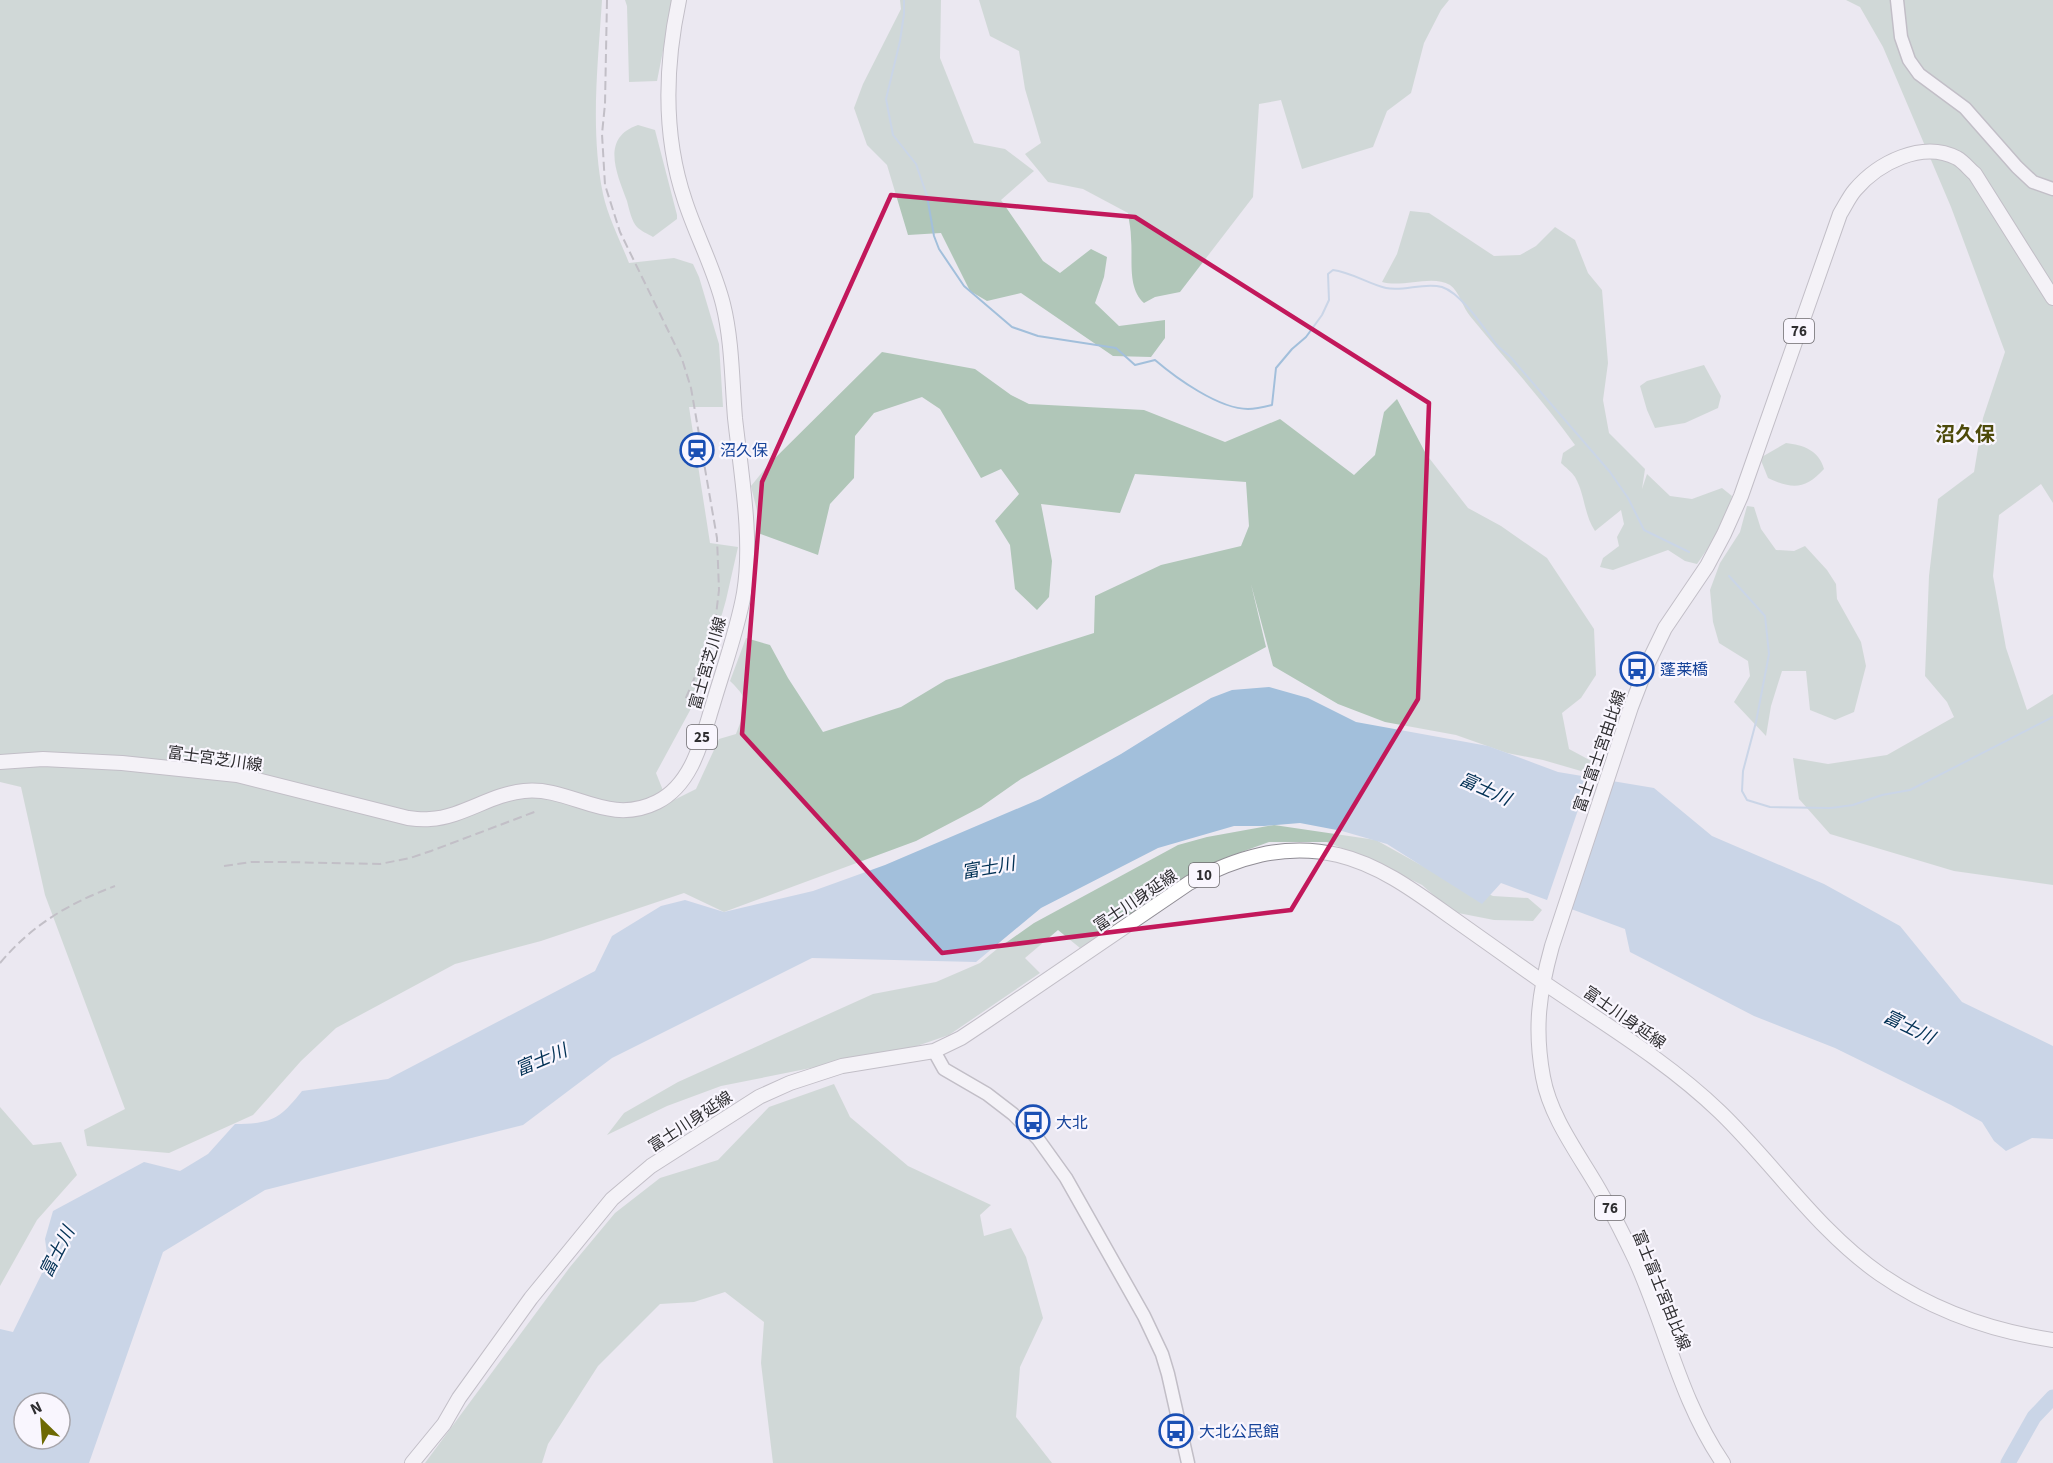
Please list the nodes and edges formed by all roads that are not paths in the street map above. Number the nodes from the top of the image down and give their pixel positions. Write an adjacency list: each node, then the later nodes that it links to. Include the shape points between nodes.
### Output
1 (679, 0): 5 (main road, 富士宮芝川線 / 25, via 668,85 672,144 685,201 726,318 747,546 744,594 699,749 687,774 671,793 630,810 601,808 530,790 510,792 451,815 408,818 237,775 54,759)
2 (1897, 0): 3 (street, via 1901,37 1919,74 1965,108 2033,182)
3 (2053, 189)
4 (2053, 298): 6 (main road, 富士富士宮由比線 / 76, via 1975,174 1959,159 1937,151 1894,160 1872,173 1854,191 1840,214 1741,496 1707,566 1665,628 1648,663)
5 (0, 762)
6 (1542, 981): 7 (main road, 富士川身延線 / 10, via 1383,872 1339,855 1314,851 1265,853 1213,870 1189,883 985,1022); 8 (main road, 富士川身延線 / 10, via 1698,1091 1822,1224 1880,1274 1949,1313 2017,1334); 11 (main road, 富士富士宮由比線 / 76, via 1539,1045 1543,1078 1553,1106 1619,1226 1691,1407)
7 (934, 1051): 9 (main road, 富士川身延線 / 10, via 842,1066 790,1083 759,1096 651,1166 612,1199 531,1298 444,1424); 10 (street, via 944,1069 1013,1114 1038,1139 1066,1178 1162,1354)
8 (2053, 1340)
9 (412, 1463)
10 (1188, 1463)
11 (1723, 1463)

